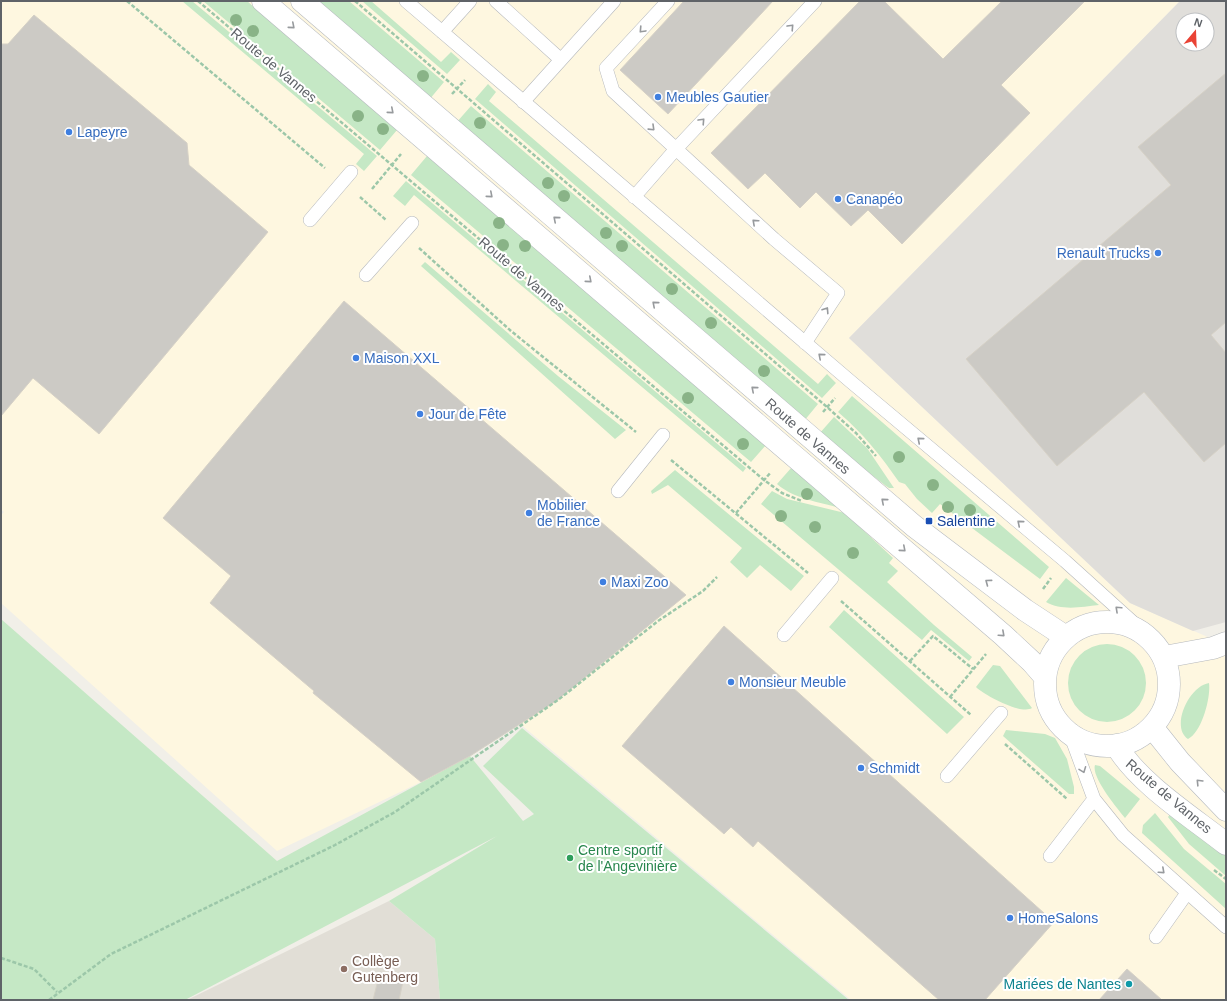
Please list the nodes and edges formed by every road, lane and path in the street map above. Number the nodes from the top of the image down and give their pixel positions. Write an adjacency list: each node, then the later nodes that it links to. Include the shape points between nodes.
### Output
1 (127, 1): 17 (path)
2 (198, 1): 28 (path, Route de Vannes, via 764,480 788,496)
3 (263, 1): 37 (main road, Route de Vannes, one-way to 37, via 1003,635)
4 (302, 1): 33 (main road, Route de Vannes, one-way to 4, via 1025,610 914,526)
5 (354, 1): 26 (path, via 828,407)
6 (406, 1): 12 (lane)
7 (470, 1): 12 (lane)
8 (496, 1): 13 (lane)
9 (614, 1): 13 (lane)
10 (668, 1): 15 (lane, one-way to 15, via 606,68 613,91)
11 (815, 1): 15 (lane, one-way to 11)
12 (442, 32): 14 (lane)
13 (560, 59): 14 (lane)
14 (523, 102): 18 (lane)
15 (675, 150): 18 (lane); 23 (lane, one-way to 15, via 838,293 774,240)
16 (351, 172): 17 (lane)
17 (342, 182): 19 (lane); 21 (path)
18 (634, 197): 23 (lane)
19 (310, 220)
20 (412, 223): 21 (lane)
21 (403, 234): 22 (lane); 25 (path, via 511,331)
22 (366, 275)
23 (805, 343): 32 (lane, one-way to 23, via 1065,561)
24 (663, 435): 25 (lane)
25 (654, 446): 27 (lane); 30 (path)
26 (878, 457)
27 (618, 491)
28 (810, 502)
29 (717, 577): 54 (path, via 703,591 658,621 558,700 395,812 328,848 111,954)
30 (828, 582): 31 (lane); 36 (path)
31 (784, 635)
32 (1147, 635): 33 (main road, via 1128,625 1106,621 1085,626); 35 (main road)
33 (1066, 637): 37 (main road, via 1054,651)
34 (1226, 643): 35 (main road, via 1213,648)
35 (1164, 657): 40 (main road, via 1169,675 1169,694 1163,712)
36 (910, 661): 38 (path); 38 (path, via 933,636 973,669)
37 (1045, 678): 42 (main road, via 1050,708)
38 (950, 696): 41 (path)
39 (1001, 713): 41 (lane)
40 (1152, 727): 43 (main road, via 1136,739); 46 (main road, Route de Vannes, one-way to 40, via 1180,762)
41 (987, 729): 44 (lane); 47 (path)
42 (1070, 734): 43 (main road, via 1095,745); 45 (lane, one-way to 45)
43 (1116, 745): 48 (main road, Route de Vannes, via 1125,761)
44 (947, 776)
45 (1094, 799): 47 (lane); 50 (lane, one-way to 50, via 1123,835)
46 (1226, 810)
47 (1084, 813): 49 (lane)
48 (1226, 844)
49 (1050, 856)
50 (1187, 893): 51 (lane); 52 (lane)
51 (1226, 928)
52 (1156, 937)
53 (1, 958): 54 (path, via 34,968)
54 (58, 992): 55 (path)
55 (49, 1000)

